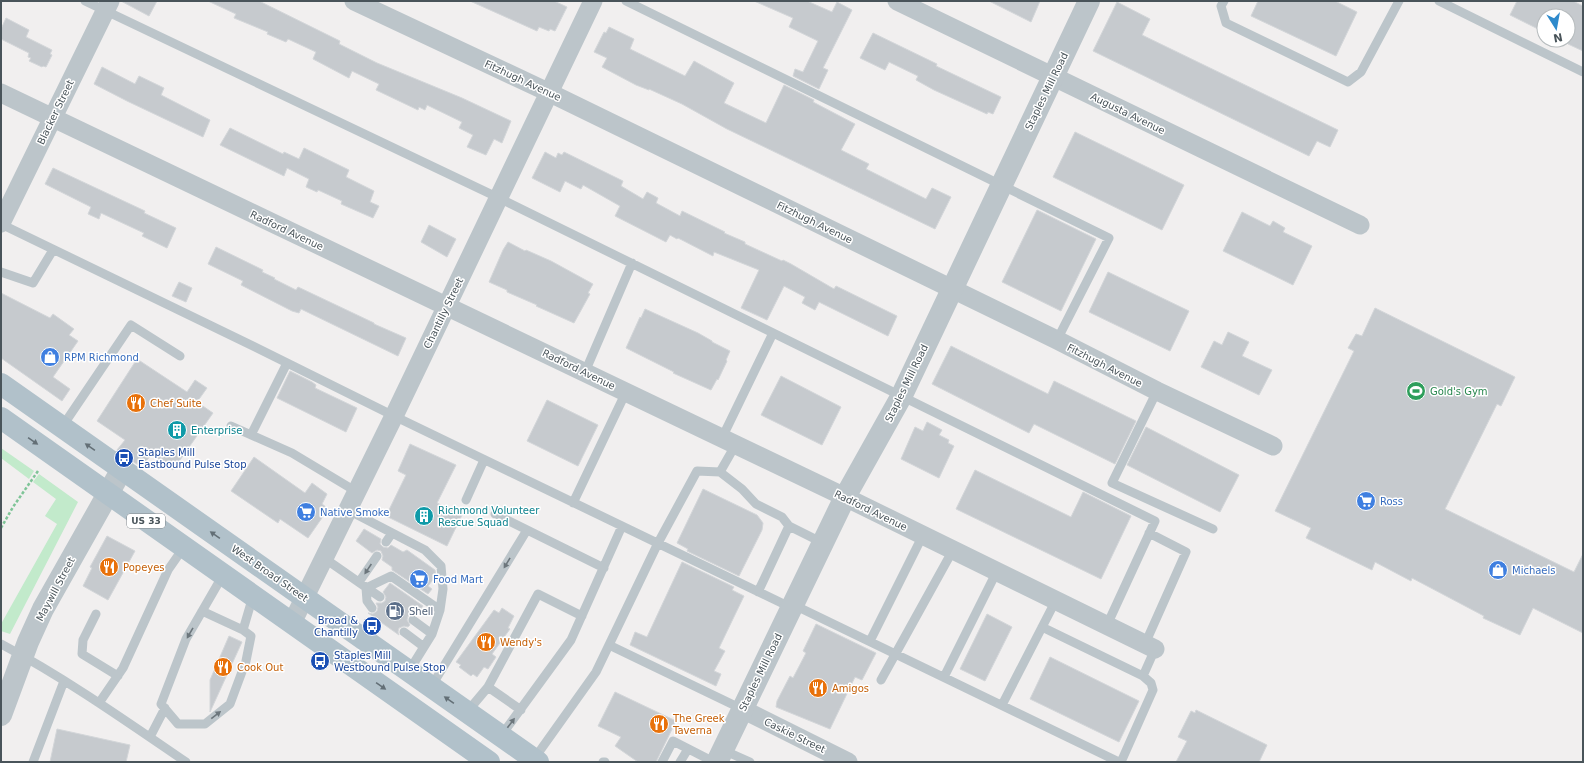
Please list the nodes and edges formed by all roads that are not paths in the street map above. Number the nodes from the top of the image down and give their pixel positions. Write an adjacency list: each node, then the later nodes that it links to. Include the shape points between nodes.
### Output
1 (85, 1): 11 (lane)
2 (354, 1): 15 (street, Fitzhugh Avenue)
3 (593, 1): 15 (street, Chantilly Street)
4 (626, 1): 17 (lane)
5 (897, 1): 13 (street, Augusta Avenue)
6 (1089, 1): 13 (street, Staples Mill Road)
7 (1224, 1): 8 (lane, via 1221,6 1226,23 1348,82 1362,72)
8 (1399, 1)
9 (1439, 1): 10 (lane)
10 (1450, 3): 12 (lane)
11 (108, 6): 16 (street, Blacker Street); 18 (lane)
12 (1583, 72)
13 (1053, 76): 17 (street, Staples Mill Road); 20 (street, Augusta Avenue)
14 (1, 93): 16 (street, Radford Avenue)
15 (550, 93): 18 (street, Chantilly Street); 24 (street, Fitzhugh Avenue)
16 (52, 118): 19 (street, Blacker Street); 25 (street, Radford Avenue)
17 (1001, 186): 24 (street, Staples Mill Road); 27 (lane, via 1109,238)
18 (499, 198): 22 (lane); 25 (street, Chantilly Street)
19 (1, 223): 21 (lane)
20 (1360, 225)
21 (53, 250): 23 (lane, via 33,283); 29 (lane)
22 (632, 263): 26 (lane); 30 (lane)
23 (1, 272)
24 (952, 288): 27 (street, Fitzhugh Avenue); 34 (street, Staples Mill Road)
25 (446, 306): 30 (street, Radford Avenue); 35 (street, Chantilly Street)
26 (773, 333): 34 (lane); 40 (lane)
27 (1058, 340): 32 (street, Fitzhugh Avenue)
28 (180, 356): 38 (lane, via 131,325)
29 (287, 363): 35 (lane); 39 (lane)
30 (585, 372): 33 (street, Radford Avenue)
31 (1, 384): 38 (main road, West Broad Street / US 33)
32 (1157, 391): 41 (street, Fitzhugh Avenue); 54 (lane, via 1112,483)
33 (626, 392): 40 (street, Radford Avenue); 49 (lane)
34 (902, 396): 47 (street, Staples Mill Road); 57 (lane, via 1155,521)
35 (394, 416): 42 (lane); 45 (street, Chantilly Street)
36 (1, 418): 46 (main road, US 33, one-way to 46)
37 (231, 426): 39 (lane)
38 (62, 427): 43 (main road, West Broad Street / US 33, one-way to 38)
39 (251, 435): 45 (lane, via 292,453)
40 (729, 441): 44 (lane); 47 (street, Radford Avenue)
41 (1273, 446)
42 (484, 460): 48 (lane); 49 (lane)
43 (122, 469): 46 (street, Maywill Street); 73 (main road, West Broad Street / US 33, one-way to 43)
44 (720, 472): 53 (lane, via 756,504 782,516); 60 (lane, via 697,471)
45 (357, 492): 50 (street, Chantilly Street)
46 (108, 494): 62 (main road, US 33); 94 (street, Maywill Street, via 43,609)
47 (845, 497): 58 (street, Radford Avenue); 61 (street, Staples Mill Road)
48 (466, 500)
49 (573, 503): 52 (lane)
50 (348, 510): 56 (lane); 65 (street, Chantilly Street)
51 (495, 514): 55 (lane)
52 (622, 526): 60 (lane); 66 (lane)
53 (789, 526): 61 (lane); 70 (lane)
54 (1213, 528)
55 (528, 530): 66 (lane); 101 (lane, one-way to 101)
56 (392, 532): 59 (lane); 77 (lane, via 425,550 441,566 443,589)
57 (1149, 533): 83 (lane); 92 (lane, via 1186,552)
58 (923, 535): 63 (street, Radford Avenue); 88 (lane)
59 (386, 542)
60 (658, 543): 70 (lane); 90 (lane)
61 (824, 543): 75 (street, Staples Mill Road)
62 (184, 547): 68 (main road, US 33); 96 (lane, via 168,570)
63 (953, 550): 67 (street, Radford Avenue); 93 (lane)
64 (377, 556): 69 (lane, one-way to 69)
65 (324, 558): 69 (lane); 73 (street, Chantilly Street)
66 (604, 568): 80 (lane)
67 (997, 571): 74 (street, Radford Avenue); 98 (lane)
68 (223, 575): 71 (main road, US 33); 78 (lane)
69 (363, 585): 72 (lane); 76 (lane, via 367,601); 77 (lane, via 391,576)
70 (758, 592): 75 (lane)
71 (253, 596): 82 (main road, US 33); 85 (lane)
72 (380, 597)
73 (304, 598): 82 (street, Chantilly Street); 95 (main road, West Broad Street / US 33)
74 (1056, 600): 83 (street, Radford Avenue); 84 (lane)
75 (793, 606): 88 (lane); 106 (street, Staples Mill Road)
76 (372, 608)
77 (440, 610): 87 (lane)
78 (202, 611): 85 (lane); 105 (lane, one-way to 105, via 186,639 161,704)
79 (96, 614): 96 (lane, via 84,640 82,654)
80 (582, 616): 102 (lane, via 538,594); 107 (lane, via 571,640)
81 (413, 620): 87 (lane)
82 (292, 623): 117 (main road, US 33, one-way to 117)
83 (1107, 625): 92 (street, Radford Avenue)
84 (1042, 627): 97 (lane); 104 (lane)
85 (243, 630): 105 (lane, one-way to 85, via 178,724 205,724 230,704 246,661 251,636)
86 (404, 632): 91 (lane)
87 (432, 634): 91 (lane)
88 (870, 641): 93 (lane)
89 (1, 644): 94 (lane)
90 (609, 645): 106 (lane); 114 (lane, via 596,672)
91 (424, 647): 95 (lane)
92 (1150, 647): 97 (lane)
93 (896, 653): 98 (lane); 99 (lane)
94 (22, 655): 100 (lane); 109 (street, Maywill Street)
95 (409, 672): 101 (main road, West Broad Street / US 33)
96 (118, 676): 103 (lane)
97 (1143, 676): 122 (lane, via 1151,683 1153,690)
98 (944, 677): 104 (lane)
99 (881, 680)
100 (64, 681): 103 (lane); 115 (lane)
101 (431, 687): 108 (main road, West Broad Street / US 33, one-way to 101)
102 (488, 687): 107 (lane); 108 (lane)
103 (99, 703): 111 (lane)
104 (1002, 705): 122 (lane)
105 (165, 708): 111 (lane)
106 (742, 709): 113 (street, Staples Mill Road); 121 (street, Caskie Street)
107 (521, 710): 110 (lane, one-way to 107)
108 (467, 712): 110 (main road, West Broad Street / US 33)
109 (1, 715)
110 (502, 736): 114 (main road, West Broad Street / US 33)
111 (150, 737): 116 (lane)
112 (688, 749): 113 (lane); 118 (lane, via 673,741); 119 (lane)
113 (718, 758): 120 (lane)
114 (536, 761)
115 (33, 762)
116 (186, 762)
117 (489, 762)
118 (662, 762)
119 (680, 762)
120 (750, 762)
121 (848, 762)
122 (1120, 762)

